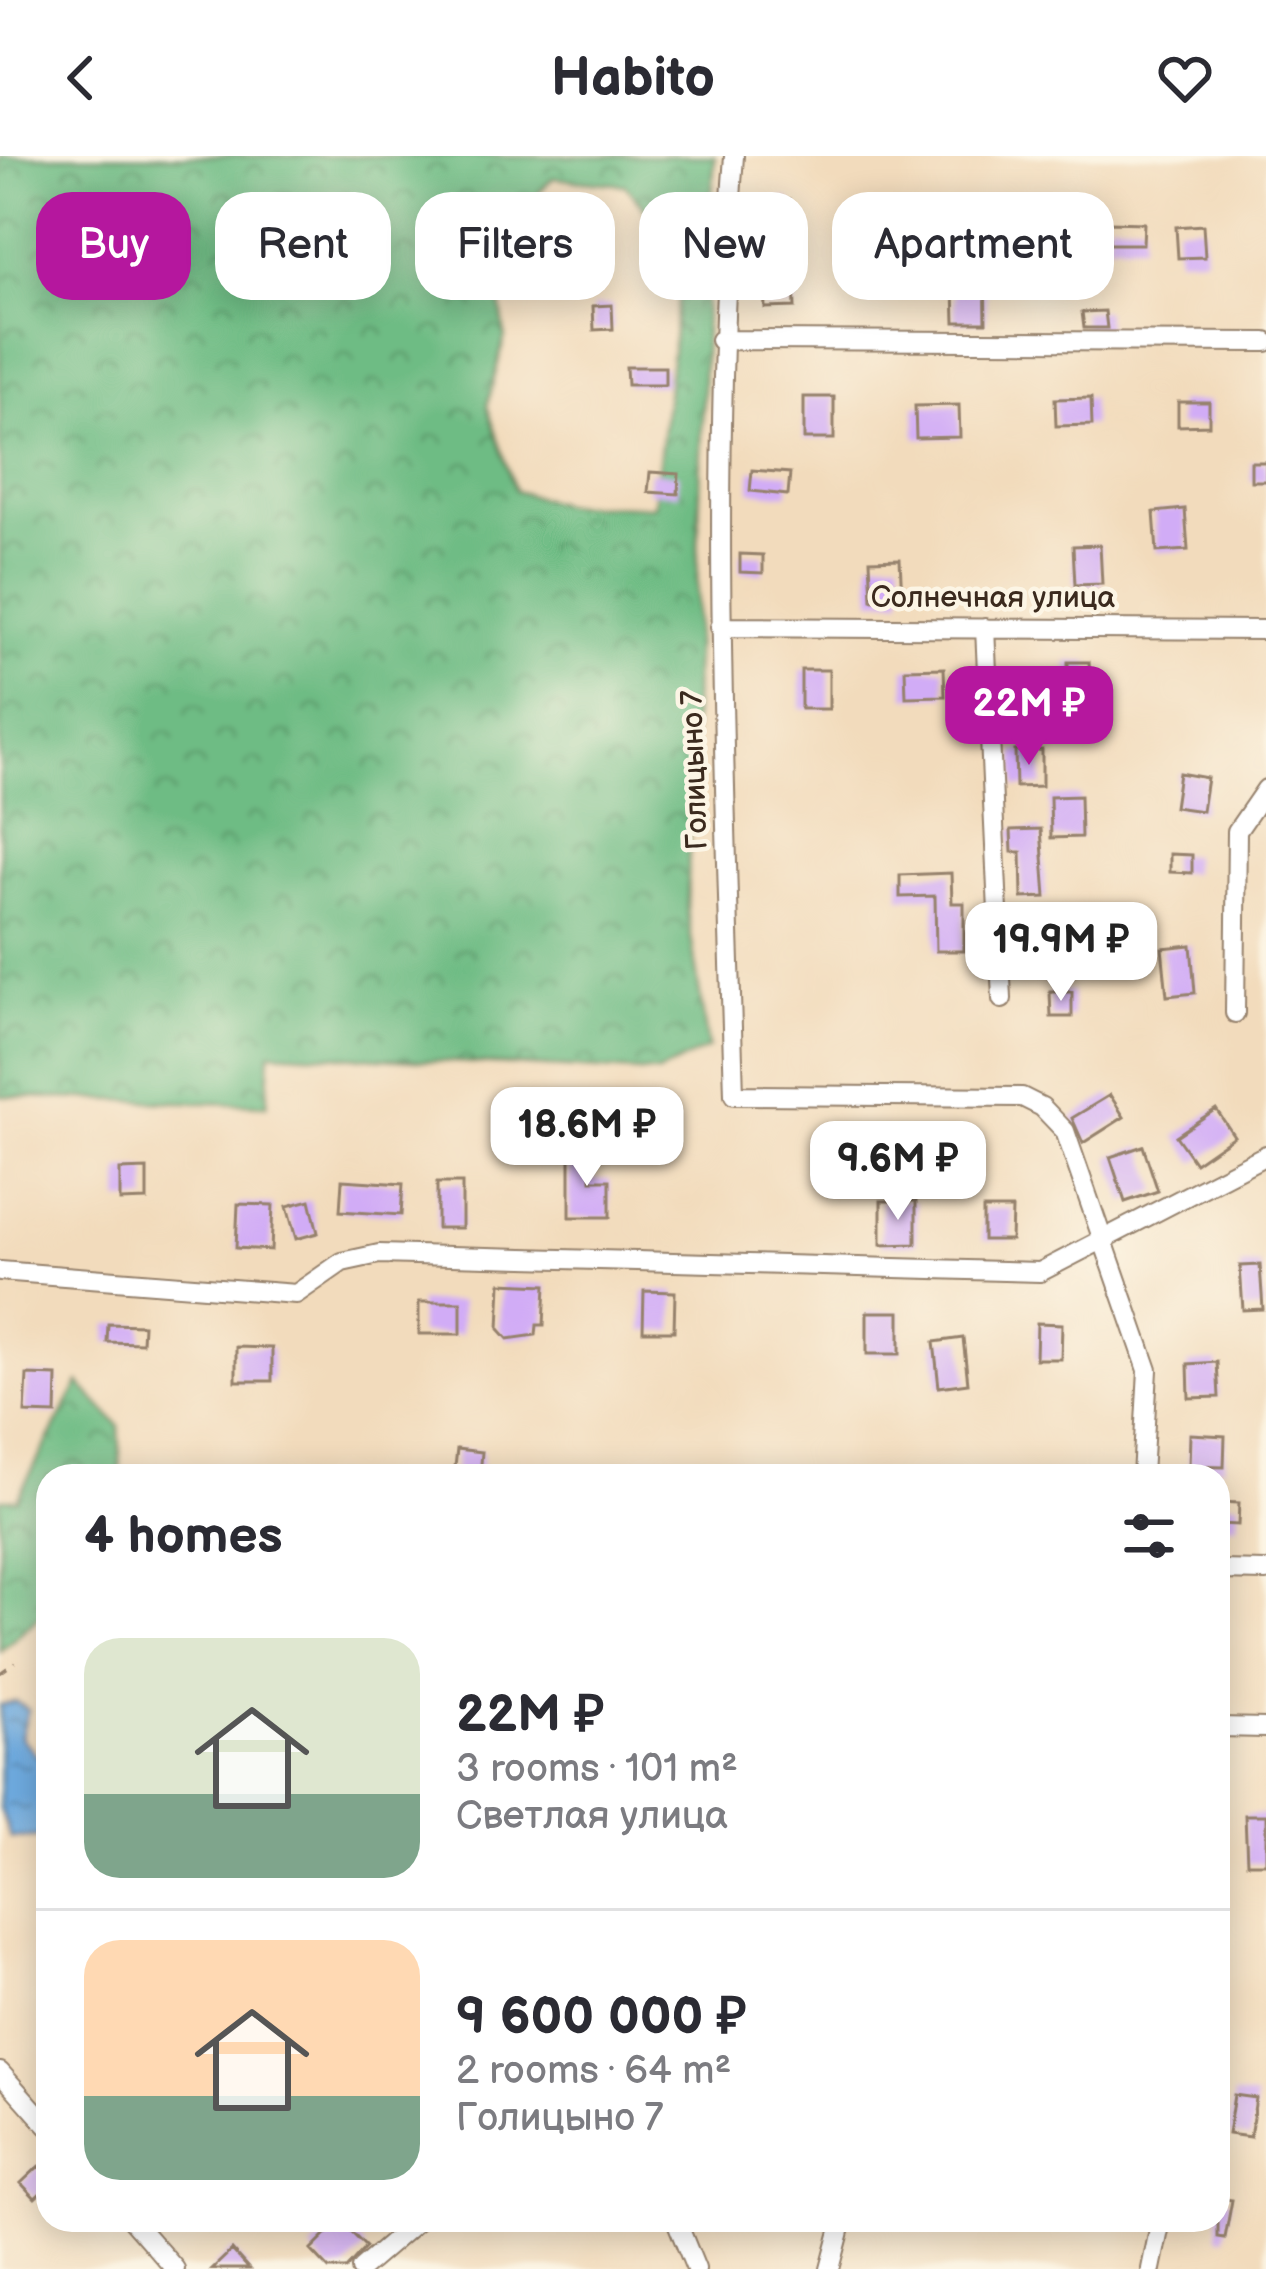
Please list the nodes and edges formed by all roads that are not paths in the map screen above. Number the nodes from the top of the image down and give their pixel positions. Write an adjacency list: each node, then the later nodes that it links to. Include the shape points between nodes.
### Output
1 (734, 156): 2 (street, Голицыно 7)
2 (720, 340): 3 (street); 4 (street, Голицыно 7)
3 (1266, 342)
4 (720, 627): 5 (street, Солнечная улица); 11 (street, Голицыно 7, via 734,1095 1022,1097 1066,1130)
5 (985, 628): 6 (street, Солнечная улица); 8 (street)
6 (1266, 630)
7 (1266, 789): 9 (street, via 1237,831)
8 (1002, 999)
9 (1235, 1012)
10 (1266, 1155): 11 (street)
11 (1104, 1239): 12 (street, via 1040,1272 379,1254 342,1262 296,1294); 13 (street, via 1148,1370)
12 (0, 1271)
13 (1143, 1464)
14 (1230, 1570): 15 (street)
15 (1266, 1571)
16 (1230, 1727): 17 (street)
17 (1266, 1728)
18 (0, 2072): 19 (street)
19 (36, 2112)
20 (143, 2232): 25 (street)
21 (404, 2232): 26 (street)
22 (681, 2232): 27 (street)
23 (840, 2232): 28 (street)
24 (1159, 2232): 29 (street)
25 (176, 2269)
26 (361, 2269)
27 (696, 2269)
28 (830, 2269)
29 (1151, 2269)

